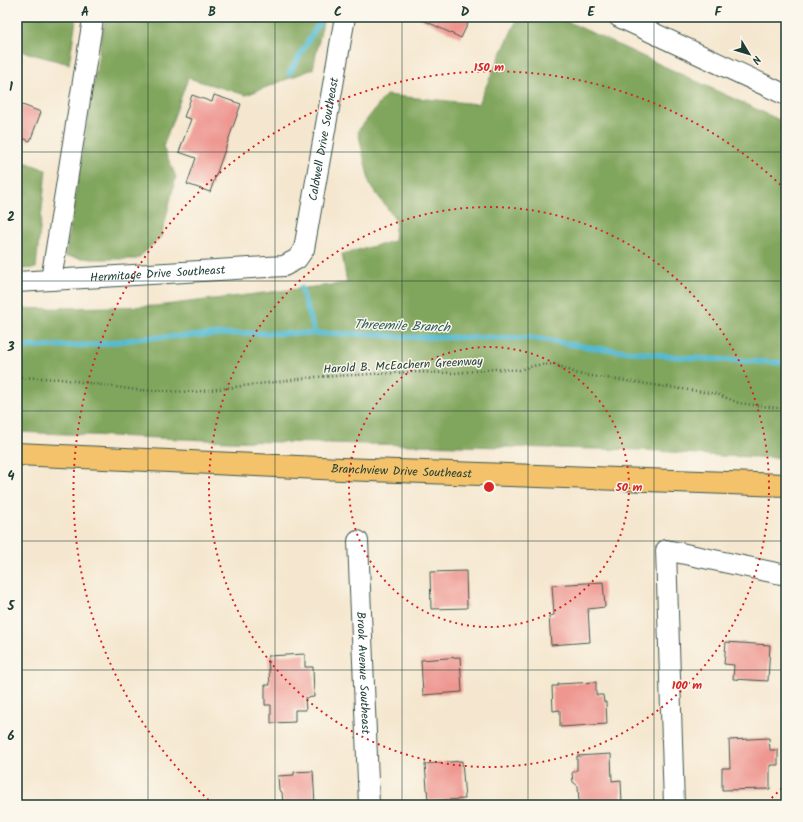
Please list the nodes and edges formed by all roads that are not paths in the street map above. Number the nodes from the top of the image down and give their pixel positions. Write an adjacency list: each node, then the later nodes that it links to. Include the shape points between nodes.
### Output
1 (345, 17): 5 (street, Caldwell Drive Southeast, via 304,249)
2 (619, 17): 4 (street)
3 (93, 19): 6 (street)
4 (786, 95)
5 (297, 259): 6 (street, Hermitage Drive Southeast, via 284,266)
6 (51, 280): 7 (street, Hermitage Drive Southeast)
7 (17, 282)
8 (17, 454): 9 (main road, Branchview Drive Southeast)
9 (786, 485)
10 (358, 541): 12 (street, Brook Avenue Southeast)
11 (786, 575): 13 (street, via 666,550)
12 (369, 805)
13 (674, 805)

